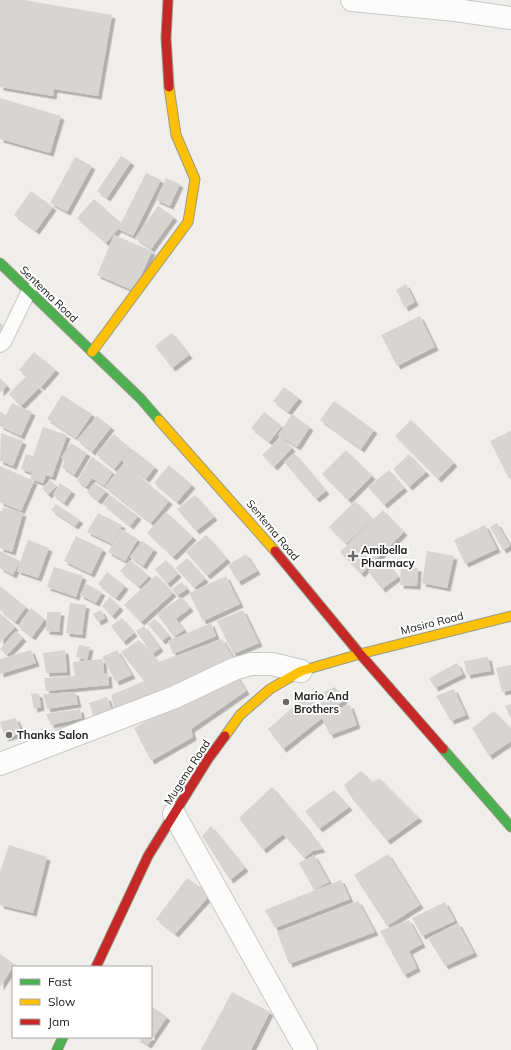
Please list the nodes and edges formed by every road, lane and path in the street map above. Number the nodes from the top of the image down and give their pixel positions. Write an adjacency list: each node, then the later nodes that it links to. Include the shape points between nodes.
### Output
1 (168, 0): 7 (main road, via 166,38 169,93 176,135 195,179 188,222)
2 (352, 0): 3 (street)
3 (511, 18)
4 (0, 263): 5 (main road, Sentema Road)
5 (29, 291): 6 (lane, via 4,342); 7 (main road, Sentema Road)
6 (0, 345)
7 (92, 352): 9 (main road, Sentema Road, via 141,399 255,527)
8 (511, 616): 9 (main road, Masiro Road)
9 (360, 654): 10 (main road, Mugema Road); 13 (main road, Sentema Road)
10 (301, 671): 11 (street, via 272,664 251,664 234,669 175,697); 12 (main road, Mugema Road, via 270,689 240,715 208,759)
11 (0, 764)
12 (174, 814): 14 (main road, Mugema Road, via 148,856); 17 (street)
13 (511, 827)
14 (96, 966)
15 (63, 1038): 16 (main road)
16 (57, 1050)
17 (306, 1050)

